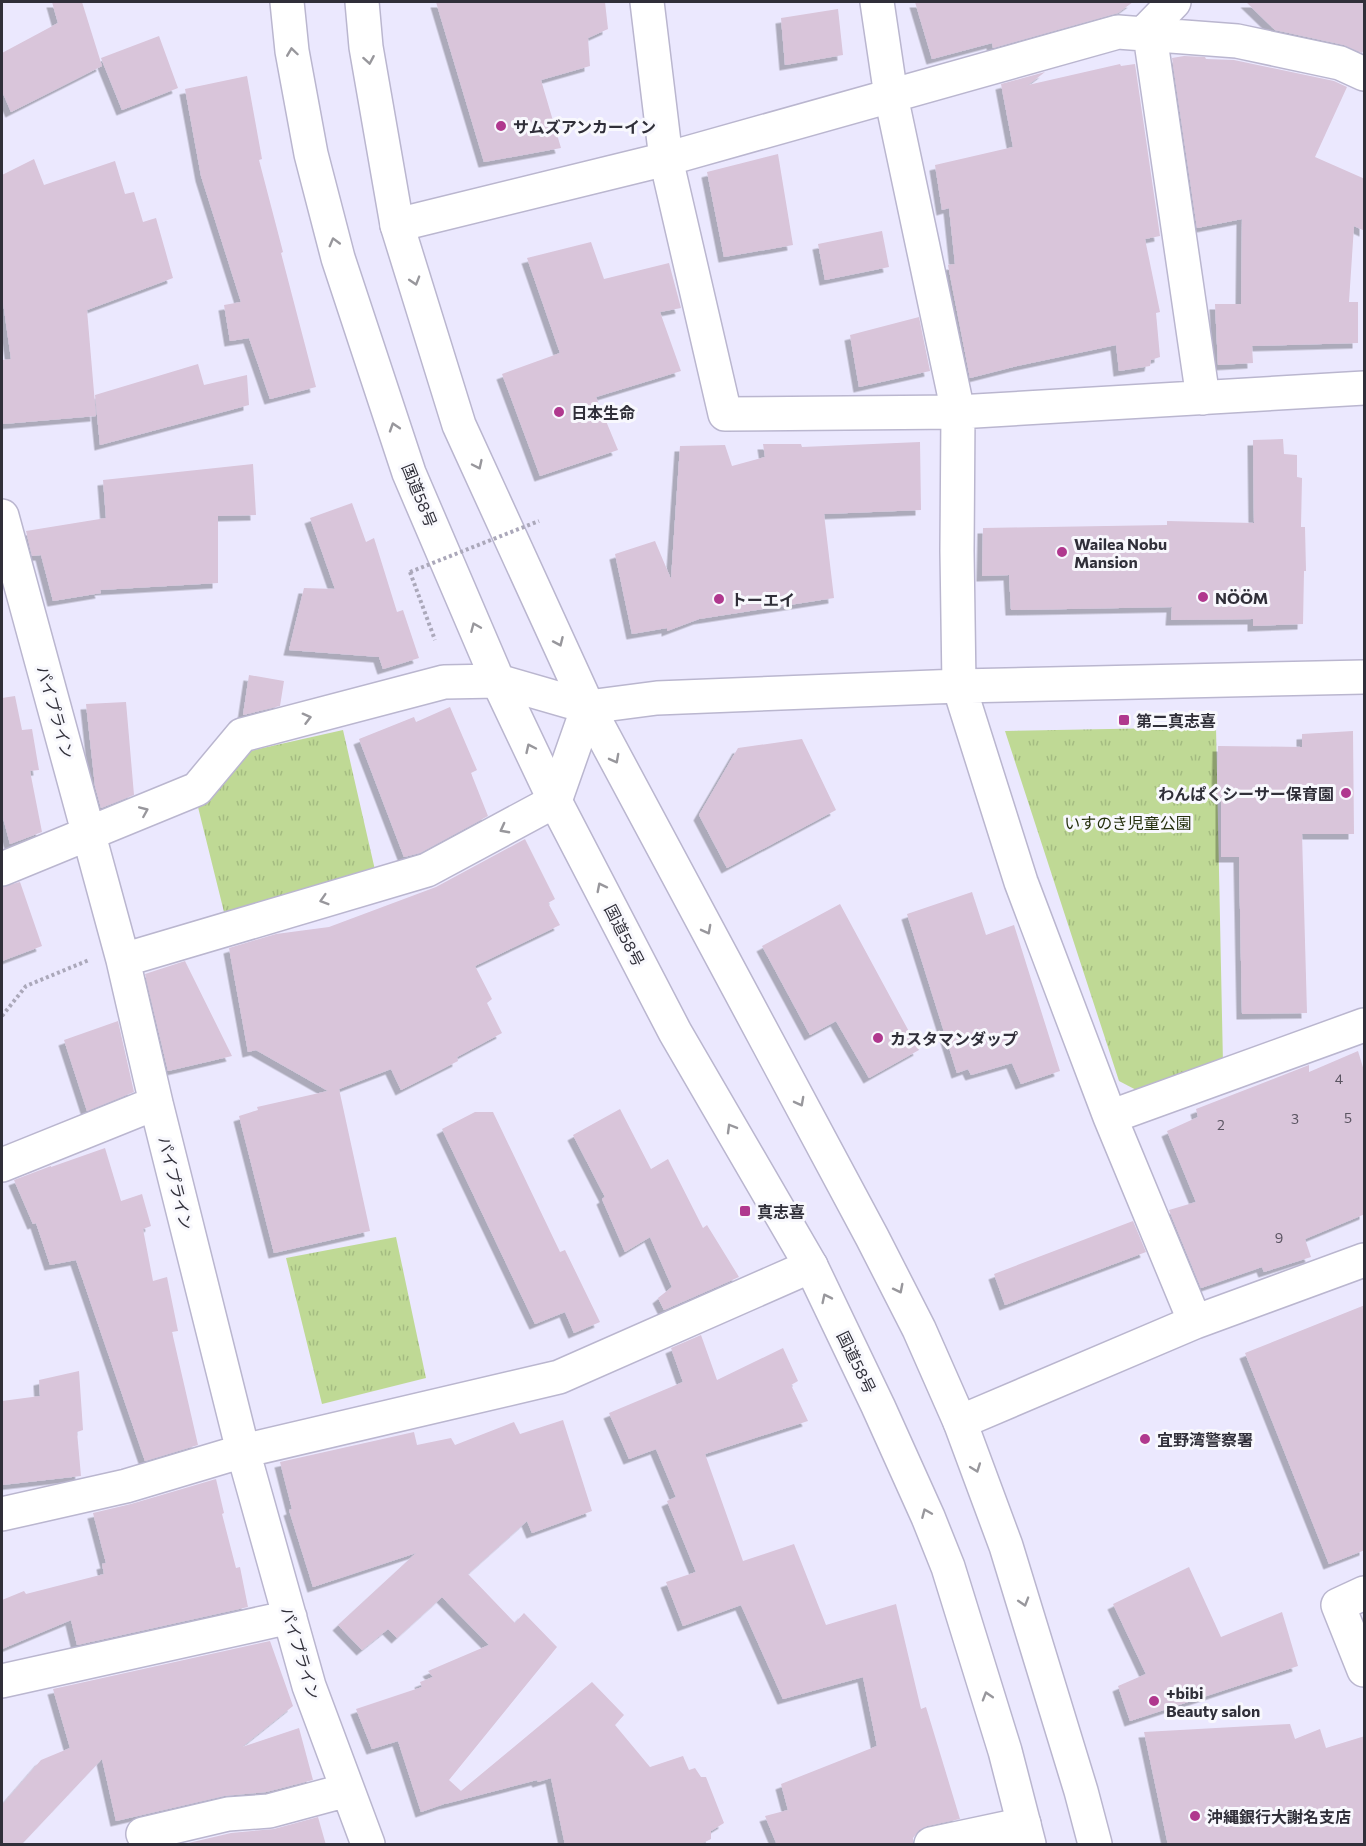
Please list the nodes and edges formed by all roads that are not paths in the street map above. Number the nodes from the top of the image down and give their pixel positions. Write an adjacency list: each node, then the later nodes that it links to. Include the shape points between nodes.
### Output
1 (287, 2): 16 (main road, 国道58号, one-way to 1, via 410,473 338,258 311,153 291,51)
2 (362, 2): 10 (main road, one-way to 10, via 366,47)
3 (647, 2): 9 (main road)
4 (877, 2): 8 (main road)
5 (1174, 2): 6 (main road)
6 (1146, 34): 7 (main road, via 1237,41 1340,63); 8 (main road, via 1118,32); 12 (main road)
7 (1365, 74)
8 (891, 96): 9 (main road); 13 (main road)
9 (666, 159): 10 (main road); 13 (main road, via 725,414)
10 (397, 225): 18 (main road, one-way to 18, via 459,425)
11 (1365, 388): 12 (main road)
12 (1203, 398): 13 (main road)
13 (958, 412): 17 (main road)
14 (2, 516): 20 (main road, パイプライン)
15 (1365, 677): 17 (main road)
16 (498, 681): 18 (main road); 19 (main road, 国道58号, one-way to 16); 20 (main road, one-way to 16, via 197,789 242,735 444,682)
17 (959, 686): 18 (main road, via 657,698); 25 (main road, via 1021,882)
18 (588, 707): 19 (main road); 30 (main road, one-way to 30, via 872,1237)
19 (555, 801): 22 (main road, one-way to 22, via 427,870); 28 (main road, 国道58号, one-way to 19, via 675,1032)
20 (90, 834): 21 (main road); 22 (main road, パイプライン)
21 (2, 869)
22 (122, 953): 24 (main road, パイプライン)
23 (1365, 1025): 25 (main road)
24 (156, 1104): 26 (main road); 31 (main road, パイプライン)
25 (1110, 1117): 29 (main road)
26 (2, 1165)
27 (1365, 1260): 29 (main road)
28 (811, 1266): 31 (main road, via 559,1377); 39 (main road, 国道58号, one-way to 28, via 1005,1751 948,1567)
29 (1195, 1322): 30 (main road)
30 (960, 1422): 42 (main road, one-way to 42, via 1021,1591)
31 (243, 1451): 32 (main road, via 126,1486); 34 (main road, パイプライン)
32 (2, 1514)
33 (1365, 1593): 35 (main road, via 1338,1605)
34 (290, 1617): 36 (main road); 37 (main road, パイプライン, via 309,1686)
35 (1365, 1670)
36 (2, 1681)
37 (347, 1790): 38 (main road, via 269,1811 228,1814); 40 (main road, パイプライン)
38 (143, 1834)
39 (1026, 1834): 41 (main road)
40 (368, 1845)
41 (931, 1845)
42 (1095, 1845)

